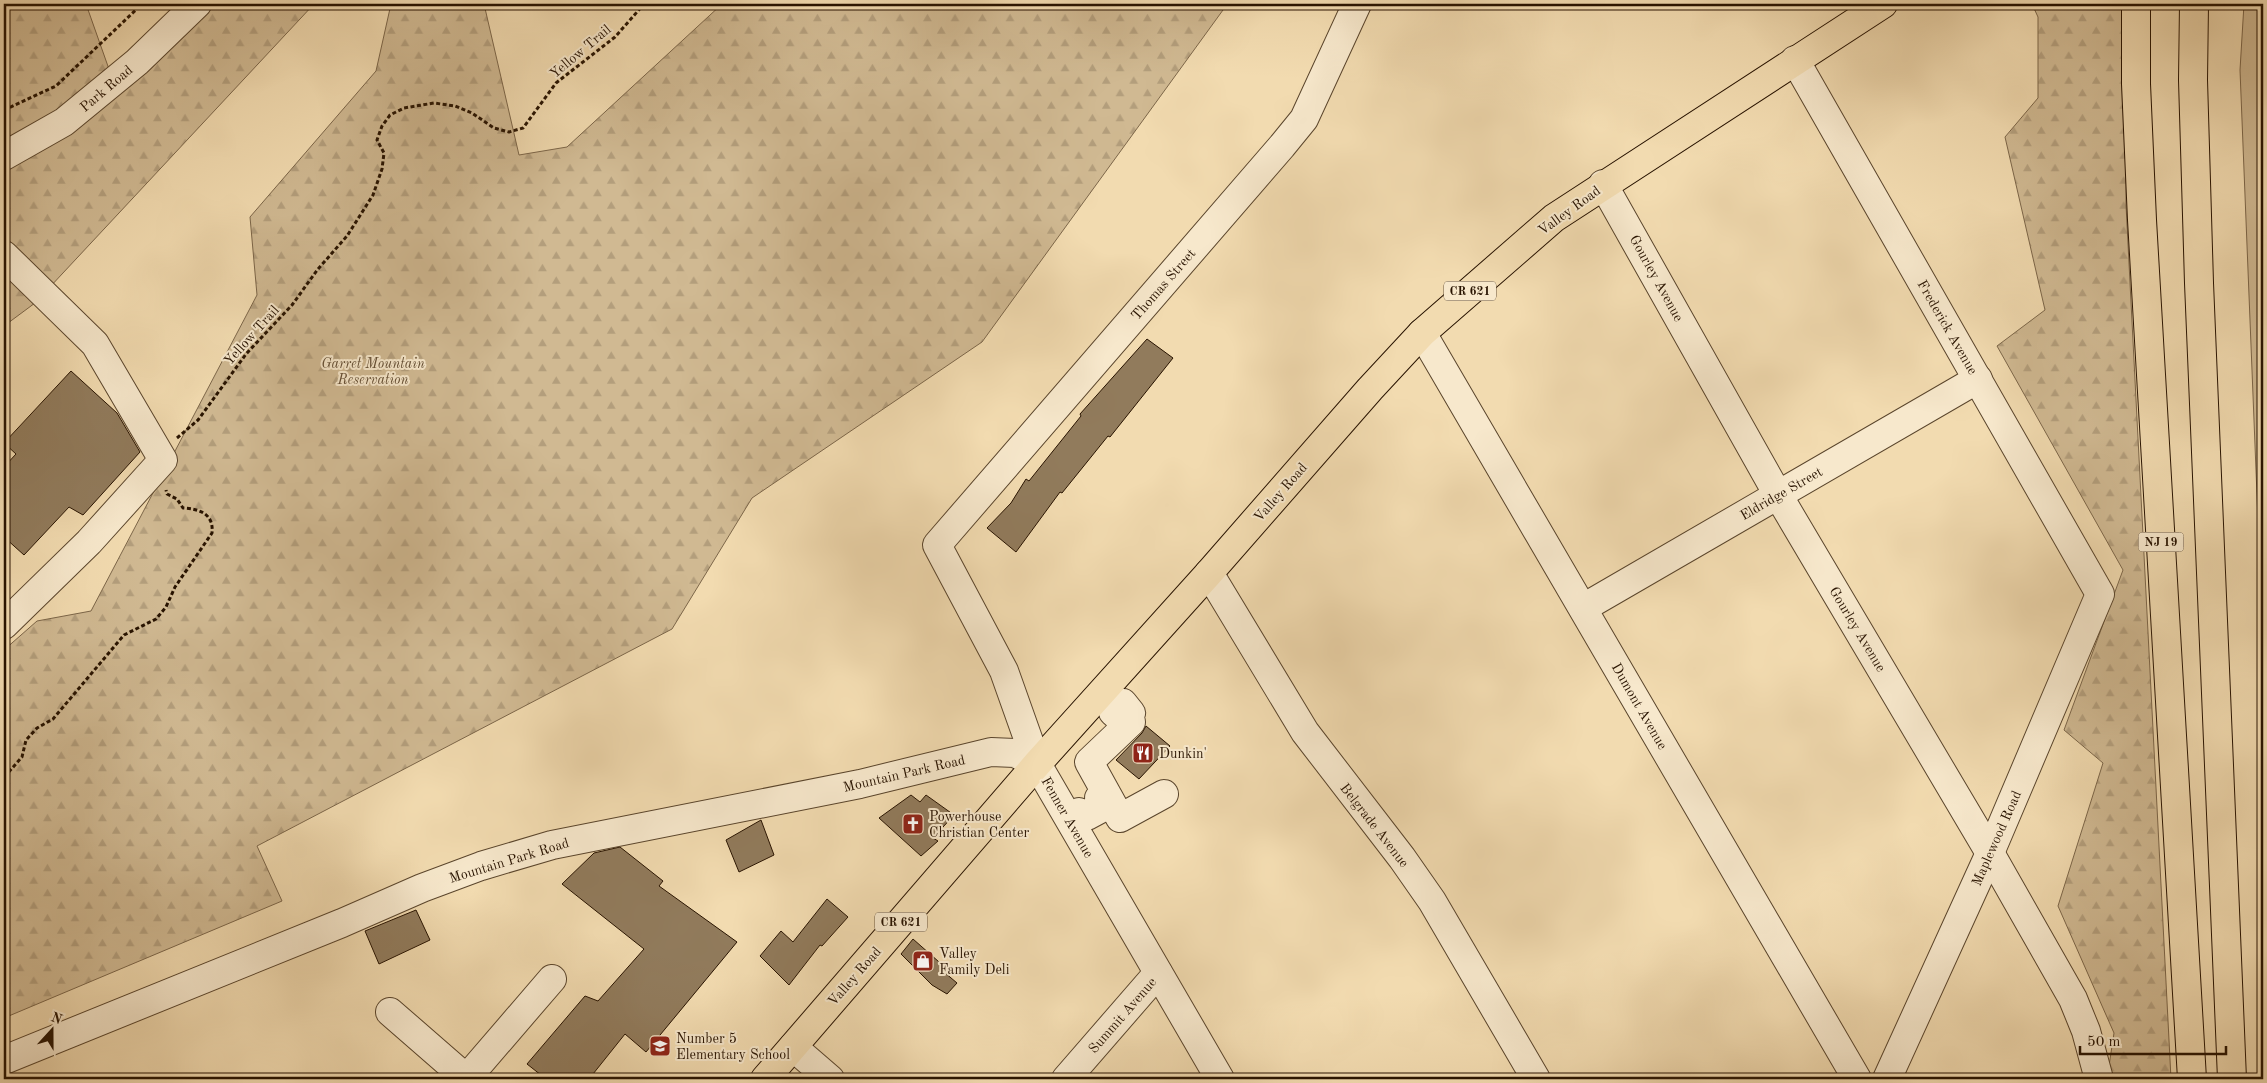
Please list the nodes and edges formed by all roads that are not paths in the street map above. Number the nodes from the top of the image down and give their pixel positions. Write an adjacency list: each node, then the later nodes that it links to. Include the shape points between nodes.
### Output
1 (197, 4): 7 (street, Park Road, via 137,62 64,122)
2 (1357, 4): 13 (street, Thomas Street, via 1304,118 1288,139)
3 (1883, 4): 6 (main road, Valley Road / CR 621)
4 (2136, 4): 37 (main road, NJ 19, via 2142,230)
5 (2194, 4): 38 (main road, via 2198,273)
6 (1795, 60): 8 (main road, Valley Road / CR 621); 11 (street, Frederick Avenue)
7 (4, 156)
8 (1603, 184): 10 (main road, Valley Road / CR 621, via 1554,218); 12 (street, Gourley Avenue)
9 (4, 255): 17 (street, via 94,344 163,460 89,542)
10 (1422, 334): 14 (main road, Valley Road / CR 621); 16 (street, Dumont Avenue)
11 (1978, 379): 12 (street, Eldridge Street); 15 (street, Frederick Avenue)
12 (1778, 495): 16 (street, Eldridge Street); 22 (street, Gourley Avenue)
13 (937, 545): 19 (street, Fenner Avenue, via 1004,671)
14 (1209, 573): 18 (main road, Valley Road / CR 621); 33 (street, Belgrade Avenue, via 1305,732 1432,902)
15 (2100, 594): 22 (street, Maplewood Road)
16 (1583, 608): 34 (street, Dumont Avenue)
17 (4, 625)
18 (1115, 705): 19 (main road, Valley Road / CR 621); 21 (street, via 1131,722 1089,762)
19 (1037, 764): 21 (street, Fenner Avenue); 26 (main road, Valley Road / CR 621); 27 (street, Mountain Park Road, via 1015,753 991,752 860,784 543,848 480,866)
20 (1164, 794): 21 (street, via 1120,818)
21 (1088, 806): 23 (street, Fenner Avenue)
22 (1990, 853): 35 (street, Maplewood Road); 36 (street, Gourley Avenue, via 2073,999)
23 (1158, 973): 31 (street, Summit Avenue); 32 (street, Fenner Avenue)
24 (552, 980): 28 (street)
25 (390, 1012): 28 (street)
26 (793, 1047): 29 (main road, Valley Road / CR 621); 30 (street)
27 (4, 1060)
28 (466, 1079)
29 (765, 1079)
30 (830, 1079)
31 (1066, 1079)
32 (1220, 1079)
33 (1536, 1079)
34 (1857, 1079)
35 (1887, 1079)
36 (2099, 1079)
37 (2192, 1079)
38 (2232, 1079)

